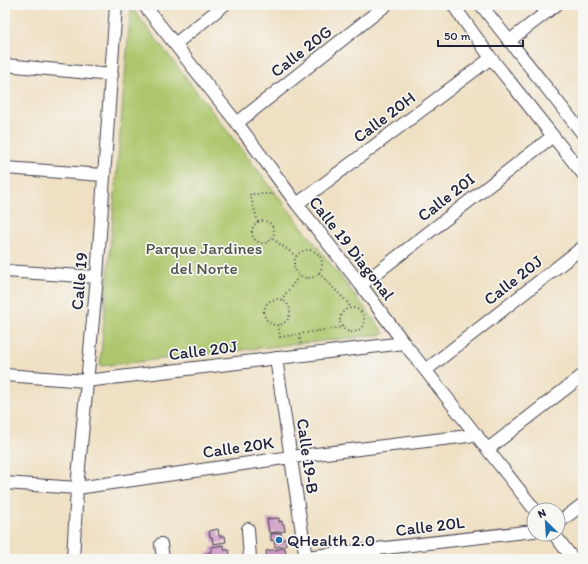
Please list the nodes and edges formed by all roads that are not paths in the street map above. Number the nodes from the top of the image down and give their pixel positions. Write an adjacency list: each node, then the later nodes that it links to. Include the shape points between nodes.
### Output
1 (116, 5): 12 (street, Calle 19)
2 (144, 5): 9 (street, Calle 19 Diagonal)
3 (224, 5): 9 (street)
4 (386, 5): 14 (street, Calle 20G)
5 (453, 5): 10 (street)
6 (481, 5): 8 (street)
7 (556, 5): 8 (street)
8 (509, 41): 13 (street)
9 (175, 44): 14 (street, Calle 19 Diagonal)
10 (491, 58): 16 (street); 20 (street, Calle 20H)
11 (5, 65): 12 (street)
12 (112, 75): 19 (street, Calle 19)
13 (579, 120): 15 (street)
14 (237, 123): 20 (street, Calle 19 Diagonal)
15 (583, 134)
16 (553, 136): 18 (street); 24 (street, Calle 20I)
17 (5, 168): 19 (street)
18 (583, 174)
19 (103, 175): 23 (street, Calle 19)
20 (297, 204): 24 (street, Calle 19 Diagonal)
21 (583, 247): 27 (street, Calle 20J)
22 (5, 271): 23 (street)
23 (97, 277): 30 (street, Calle 19)
24 (360, 285): 25 (street, Calle 19 Diagonal)
25 (404, 343): 26 (street, Calle 20J); 27 (street, Calle 19 Diagonal)
26 (276, 358): 30 (street, Calle 20J); 33 (street, Calle 19-B)
27 (426, 370): 31 (street, Calle 19 Diagonal)
28 (5, 375): 30 (street, Calle 20J)
29 (583, 375): 32 (street)
30 (86, 382): 35 (street, Calle 19)
31 (477, 435): 32 (street, Calle 19 Diagonal); 33 (street, Calle 20K)
32 (488, 449): 36 (street, Calle 19 Diagonal)
33 (291, 457): 35 (street, Calle 20K); 43 (street, Calle 19-B)
34 (5, 483): 35 (street, Calle 20K)
35 (77, 488): 44 (street, Calle 19)
36 (529, 502)
37 (583, 504): 38 (street)
38 (566, 517)
39 (248, 529): 46 (street)
40 (526, 532): 43 (street, Calle 20L)
41 (560, 542): 47 (street)
42 (161, 544): 45 (street)
43 (306, 558)
44 (73, 559)
45 (163, 559)
46 (250, 559)
47 (573, 559)

